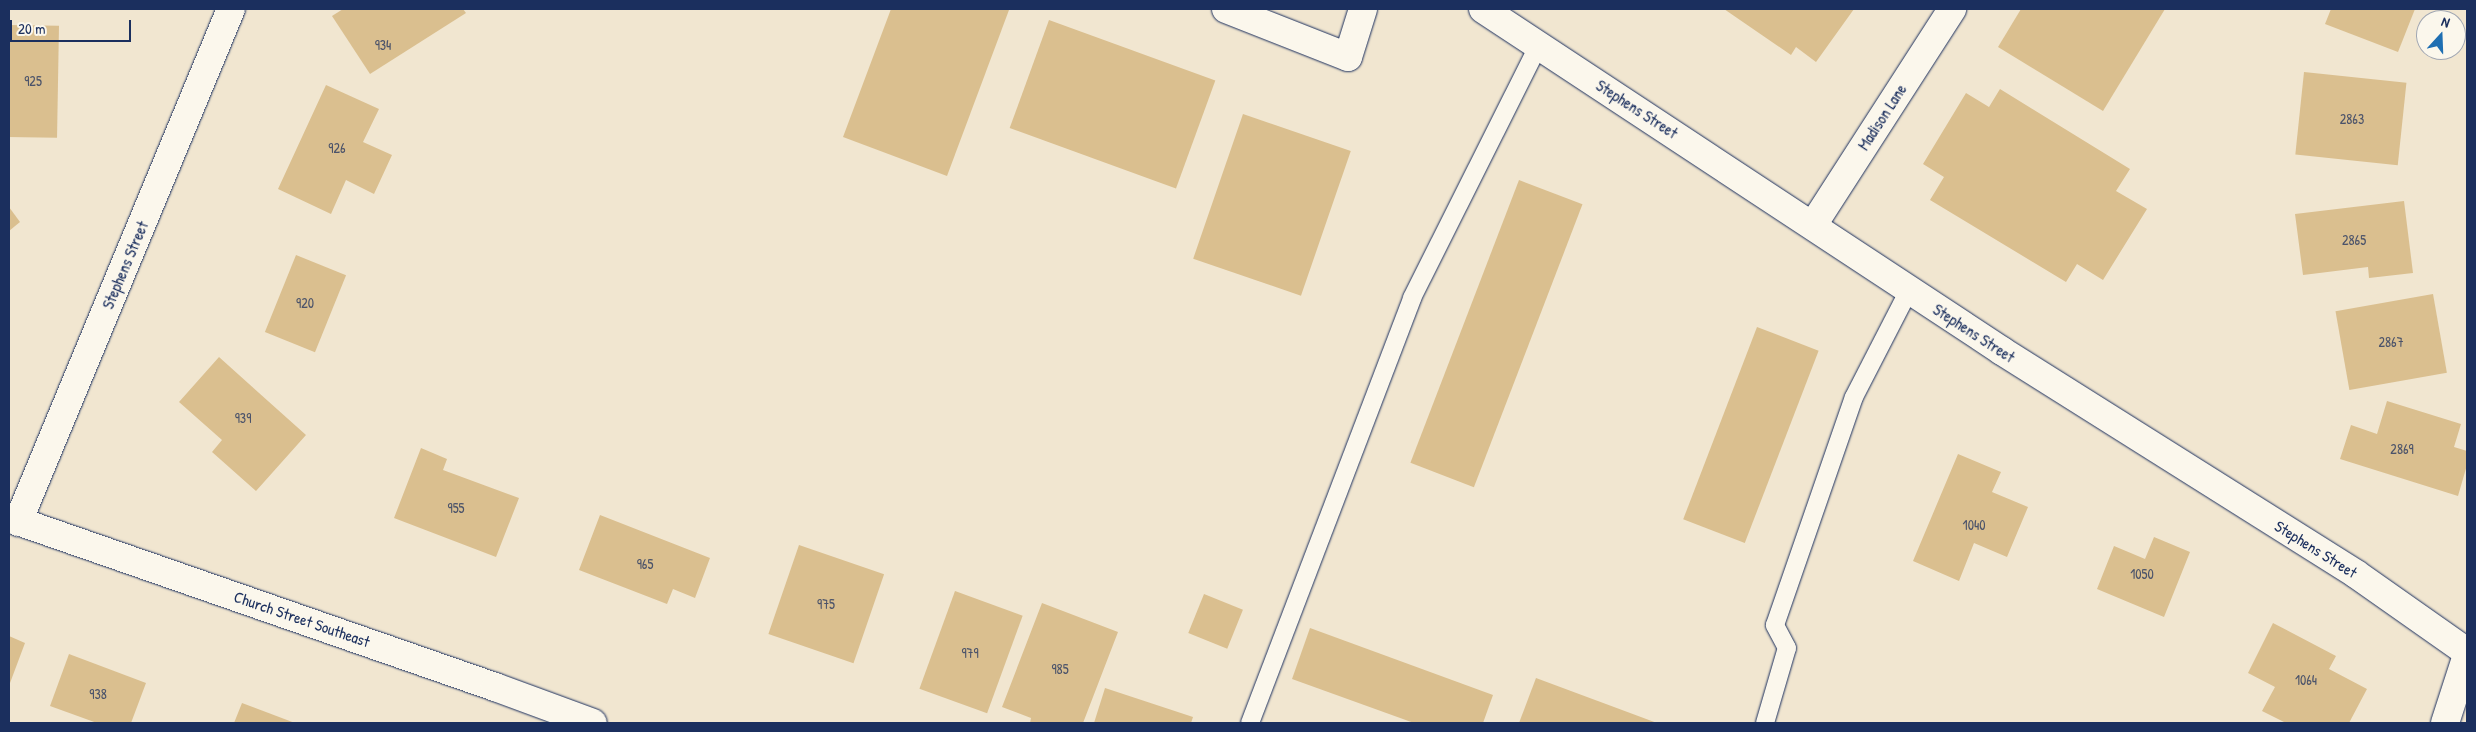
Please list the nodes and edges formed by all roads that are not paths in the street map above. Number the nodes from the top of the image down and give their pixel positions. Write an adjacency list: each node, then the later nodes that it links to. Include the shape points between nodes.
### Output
1 (231, 9): 9 (street, Stephens Street)
2 (1226, 9): 3 (street, via 1348,57)
3 (1363, 9)
4 (1483, 9): 6 (street, Stephens Street)
5 (1952, 9): 7 (street, Madison Lane)
6 (1539, 44): 7 (street, Stephens Street); 12 (lane, via 1412,298)
7 (1813, 225): 8 (street, Stephens Street)
8 (1910, 290): 10 (street, Stephens Street, via 2356,574); 13 (lane, via 1854,398 1775,625 1787,648)
9 (14, 520): 11 (street, Church Street Southeast)
10 (2467, 654): 14 (street)
11 (593, 723)
12 (1250, 723)
13 (1765, 723)
14 (2445, 723)

